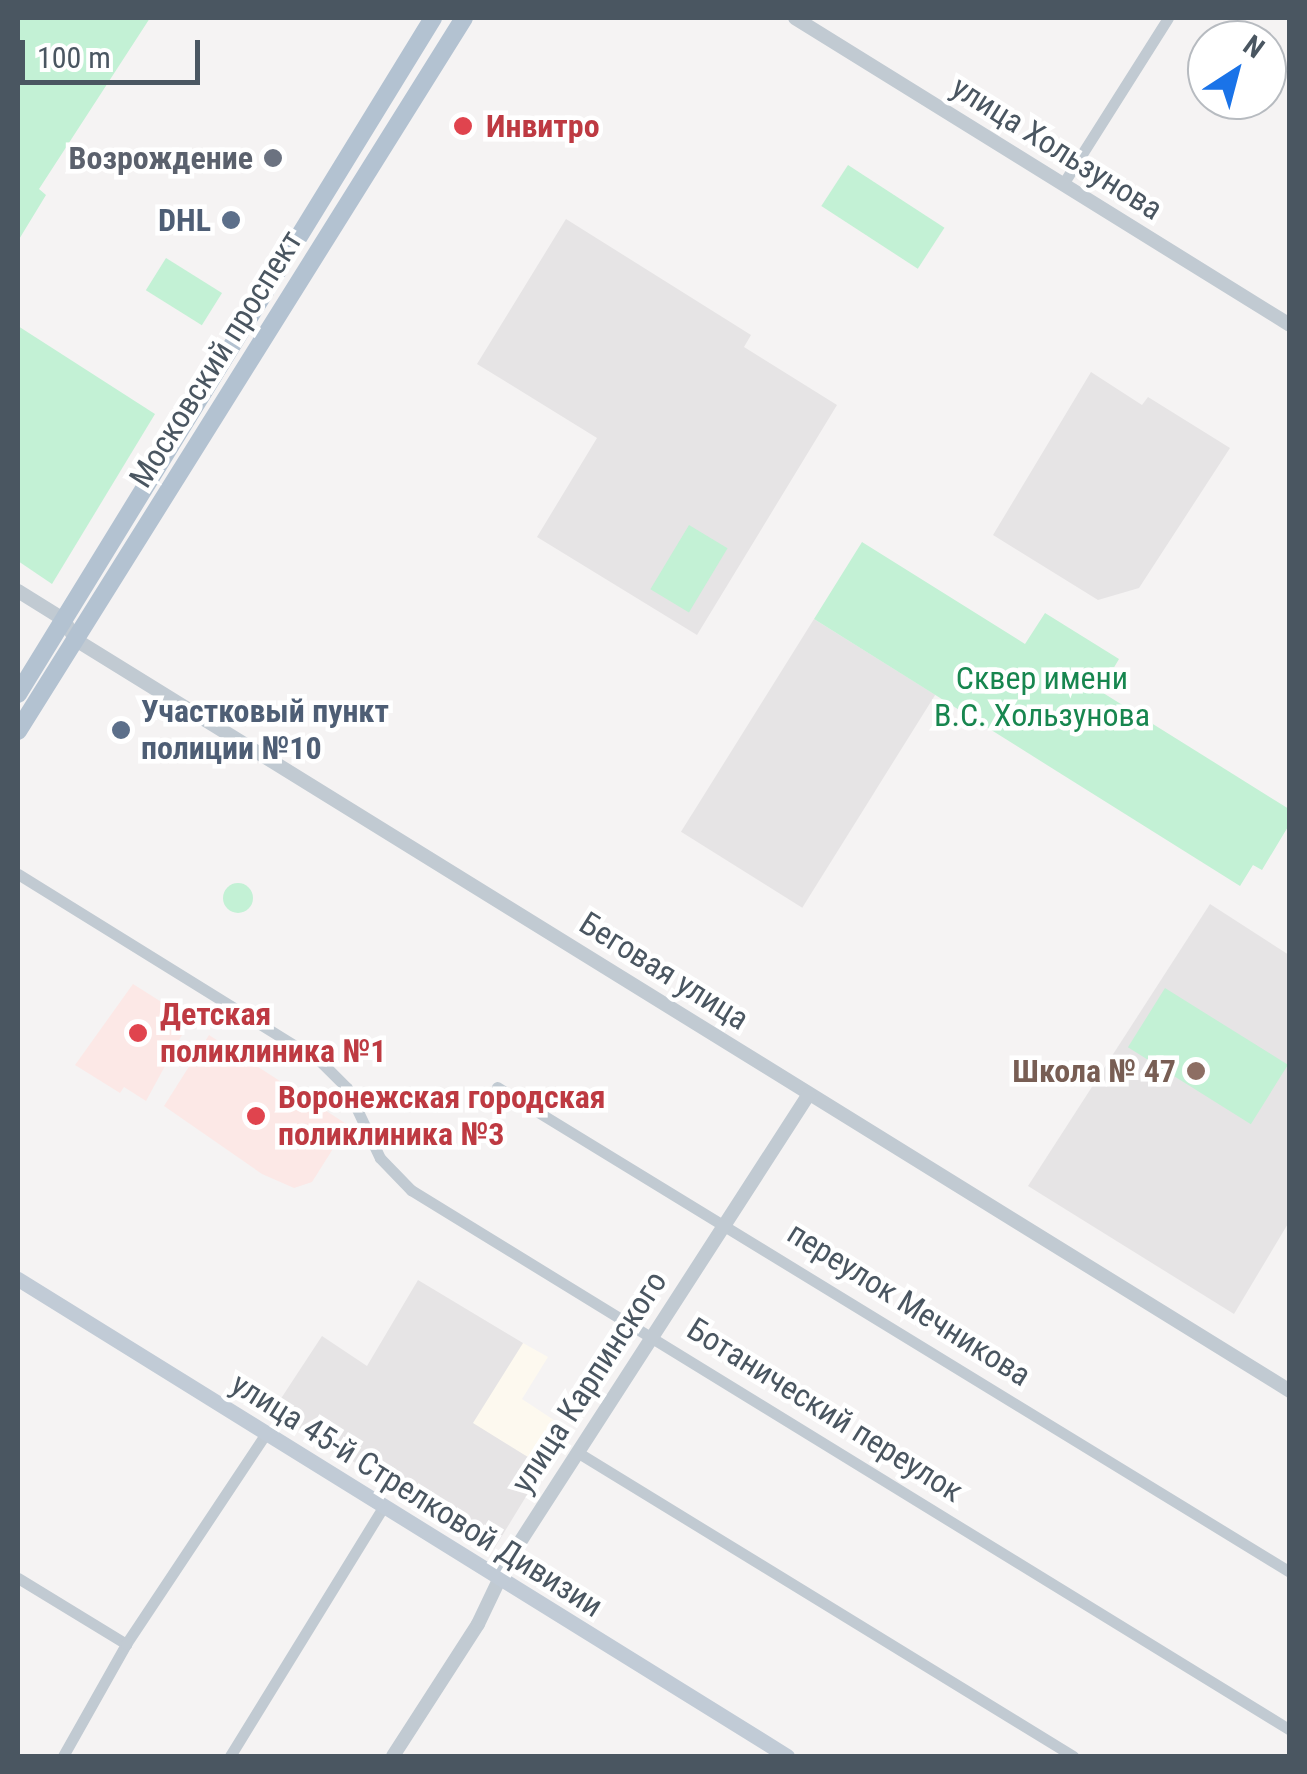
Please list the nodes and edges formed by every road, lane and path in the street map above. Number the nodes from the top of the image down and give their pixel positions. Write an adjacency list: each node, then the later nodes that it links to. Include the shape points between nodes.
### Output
1 (433, 18): 8 (main road, Московский проспект)
2 (464, 18): 9 (main road, Московский проспект)
3 (795, 18): 5 (street, улица Хользунова)
4 (1168, 18): 5 (street)
5 (1063, 184): 6 (street, улица Хользунова)
6 (1290, 324)
7 (18, 591): 8 (street, Беговая улица)
8 (64, 619): 9 (street, Беговая улица); 10 (main road, Московский проспект)
9 (76, 640): 11 (main road, Московский проспект); 14 (street, Беговая улица)
10 (18, 694)
11 (18, 732)
12 (18, 874): 17 (street, Ботанический переулок, via 321,1062 348,1088 380,1158 411,1190)
13 (498, 1086): 15 (street, переулок Мечникова)
14 (809, 1094): 15 (street, улица Карпинского); 18 (street, Беговая улица)
15 (723, 1224): 17 (street, улица Карпинского); 22 (street, переулок Мечникова)
16 (18, 1279): 19 (main road, улица 45-й Стрелковой Дивизии)
17 (652, 1335): 20 (street, улица Карпинского); 26 (street, Ботанический переулок)
18 (1290, 1391)
19 (266, 1434): 21 (main road, улица 45-й Стрелковой Дивизии); 25 (street)
20 (577, 1452): 24 (street, улица Карпинского); 31 (street)
21 (384, 1507): 24 (main road, улица 45-й Стрелковой Дивизии); 28 (street)
22 (1290, 1572)
23 (18, 1578): 25 (street)
24 (499, 1580): 29 (street, улица Карпинского); 30 (main road, улица 45-й Стрелковой Дивизии)
25 (126, 1644): 27 (street)
26 (1290, 1730)
27 (63, 1756)
28 (230, 1756)
29 (393, 1756)
30 (787, 1756)
31 (1073, 1756)

